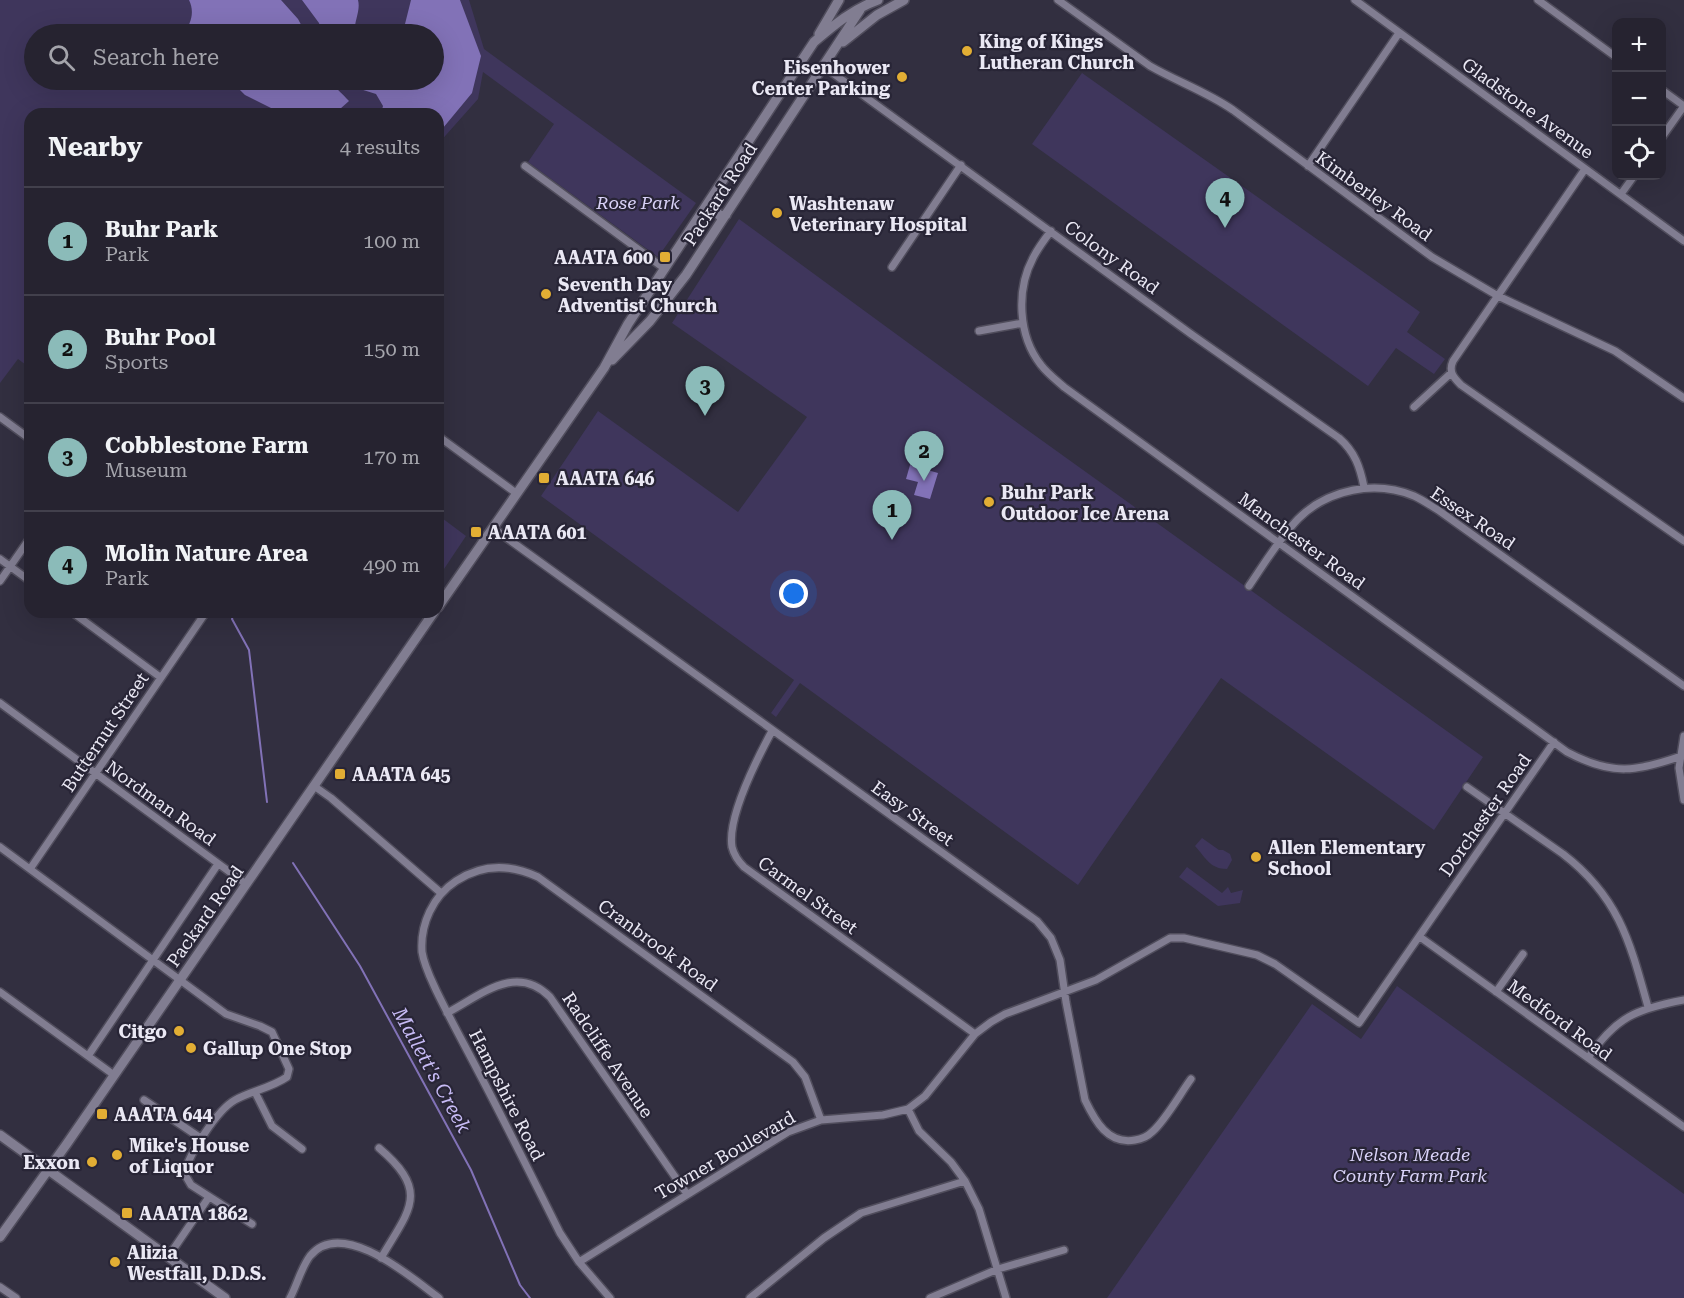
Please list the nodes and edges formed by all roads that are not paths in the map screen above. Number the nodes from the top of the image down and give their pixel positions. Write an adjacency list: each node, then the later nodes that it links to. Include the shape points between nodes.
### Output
1 (838, 0): 9 (main road)
2 (878, 0): 7 (main road, Packard Road)
3 (904, 0): 10 (main road, via 872,18)
4 (1058, 0): 19 (street, Kimberley Road, via 1150,66 1218,100)
5 (1354, 0): 8 (street, Gladstone Avenue)
6 (1538, 0): 11 (street)
7 (864, 3): 9 (main road, Packard Road); 10 (main road, Packard Road)
8 (1399, 33): 19 (street); 20 (street, Gladstone Avenue)
9 (814, 42): 16 (main road, Packard Road)
10 (834, 49): 12 (main road, Packard Road)
11 (1612, 53)
12 (823, 66): 17 (street, Colony Road); 23 (main road, Packard Road)
13 (1666, 93): 14 (street)
14 (1684, 106): 15 (street)
15 (1666, 131)
16 (745, 147): 23 (main road, via 738,168 714,205 717,214); 24 (main road, Packard Road)
17 (961, 165): 25 (street, Colony Road); 27 (street)
18 (525, 166): 28 (street)
19 (1308, 166): 29 (street, Kimberley Road, via 1432,256)
20 (1586, 169): 22 (street, Gladstone Avenue); 29 (street)
21 (1631, 180): 22 (street)
22 (1621, 194): 26 (street, Gladstone Avenue)
23 (726, 215): 30 (main road, Packard Road)
24 (697, 220): 28 (main road, Packard Road); 30 (main road, via 686,248 654,294 657,302)
25 (1051, 231): 31 (street, Manchester Road, via 1024,279); 40 (street, Colony Road, via 1350,447)
26 (1684, 241)
27 (892, 267)
28 (665, 269): 33 (main road, Packard Road)
29 (1498, 296): 34 (street, via 1453,361); 35 (street, Kimberley Road, via 1615,351)
30 (668, 299): 33 (main road, Packard Road)
31 (1023, 323): 32 (street); 44 (street, Manchester Road, via 1041,365 1064,387)
32 (979, 331)
33 (604, 368): 41 (main road, Packard Road)
34 (1451, 372): 36 (street); 43 (street, via 1461,385)
35 (1684, 398)
36 (1414, 407)
37 (0, 417): 38 (street)
38 (24, 435)
39 (444, 440): 41 (street)
40 (1364, 488): 44 (street, Essex Road, via 1327,499 1311,509); 56 (street, Essex Road, via 1415,496 1438,510)
41 (516, 493): 42 (main road, Packard Road)
42 (493, 528): 51 (main road, Packard Road); 58 (street, Easy Street)
43 (1684, 541)
44 (1279, 543): 50 (street, Essex Road); 60 (street, Manchester Road)
45 (24, 546): 47 (street)
46 (0, 559): 47 (street)
47 (10, 566): 48 (street); 49 (street)
48 (24, 576)
49 (0, 581)
50 (1249, 586)
51 (444, 597)
52 (80, 618): 55 (street)
53 (202, 618): 55 (street, Butternut Street)
54 (430, 618): 63 (main road, Packard Road)
55 (160, 677): 62 (street, Butternut Street)
56 (1684, 686)
57 (0, 703): 62 (street, Nordman Road)
58 (772, 731): 77 (street, Easy Street, via 1037,921 1056,949); 83 (street, Carmel Street, via 757,759 733,825 732,848 736,859)
59 (1684, 736): 61 (street)
60 (1554, 742): 61 (street, Manchester Road, via 1582,759 1608,768 1641,768); 66 (street, Dorchester Road)
61 (1682, 755): 65 (street, via 1679,768)
62 (95, 773): 68 (street, Nordman Road); 69 (street, Butternut Street)
63 (314, 786): 70 (main road, Packard Road); 71 (street)
64 (1467, 787): 66 (street)
65 (1684, 800)
66 (1505, 813): 72 (street, Dorchester Road); 80 (street, via 1577,864 1609,902 1627,937)
67 (0, 847): 69 (street)
68 (218, 864): 70 (street, Nordman Road); 74 (street)
69 (30, 869): 74 (street)
70 (246, 884): 75 (main road, Packard Road)
71 (441, 893): 81 (street, Hampshire Road, via 426,922 422,949 426,968); 91 (street, Cranbrook Road, via 459,879 488,868 516,868 538,877 793,1062 805,1077)
72 (1420, 937): 78 (street, Medford Road); 82 (street, Dorchester Road)
73 (1523, 954): 78 (street)
74 (153, 960): 75 (street); 84 (street)
75 (180, 980): 86 (main road, Packard Road); 88 (street, via 226,1014 268,1029 275,1037 289,1073 283,1080)
76 (0, 992): 84 (street)
77 (1064, 992): 82 (street, Towner Boulevard, via 1096,980 1176,937 1248,951 1266,959); 83 (street, Towner Boulevard, via 1005,1014); 87 (street, Easy Street, via 1085,1100 1110,1136 1130,1141 1153,1132)
78 (1496, 992): 85 (street, Medford Road)
79 (1684, 1000): 80 (street)
80 (1648, 1007): 85 (street, via 1611,1028)
81 (447, 1013): 99 (street, Radcliffe Avenue, via 504,983 525,981 543,989); 106 (street, Hampshire Road, via 560,1233)
82 (1359, 1023)
83 (975, 1034): 90 (street, Towner Boulevard, via 935,1085)
84 (88, 1056): 86 (street)
85 (1588, 1058): 92 (street, Medford Road)
86 (114, 1075): 97 (main road, Packard Road)
87 (1191, 1079)
88 (255, 1092): 94 (street, via 229,1104); 95 (street, via 272,1125)
89 (144, 1100): 94 (street)
90 (908, 1108): 91 (street, Towner Boulevard, via 883,1115); 98 (street, via 919,1131)
91 (821, 1120): 99 (street, Towner Boulevard, via 788,1132)
92 (1684, 1127)
93 (0, 1135): 97 (main road)
94 (202, 1139): 100 (street, via 184,1173 191,1185)
95 (302, 1149)
96 (379, 1149): 105 (street, via 394,1161 411,1188 411,1204)
97 (48, 1170): 102 (main road, Packard Road); 104 (main road)
98 (965, 1181): 107 (street, via 979,1209); 114 (street, via 861,1213)
99 (687, 1194): 106 (street, Towner Boulevard)
100 (209, 1197): 101 (street); 104 (street)
101 (252, 1224)
102 (0, 1237)
103 (1064, 1250): 107 (street)
104 (168, 1257): 110 (main road)
105 (381, 1258): 111 (street, via 352,1244 333,1243 317,1250 310,1256); 112 (street)
106 (579, 1262): 113 (street, Hampshire Road)
107 (998, 1269): 115 (street); 116 (street)
108 (0, 1287): 109 (street)
109 (16, 1298)
110 (225, 1298)
111 (290, 1298)
112 (439, 1298)
113 (610, 1298)
114 (750, 1298)
115 (930, 1298)
116 (1006, 1298)

